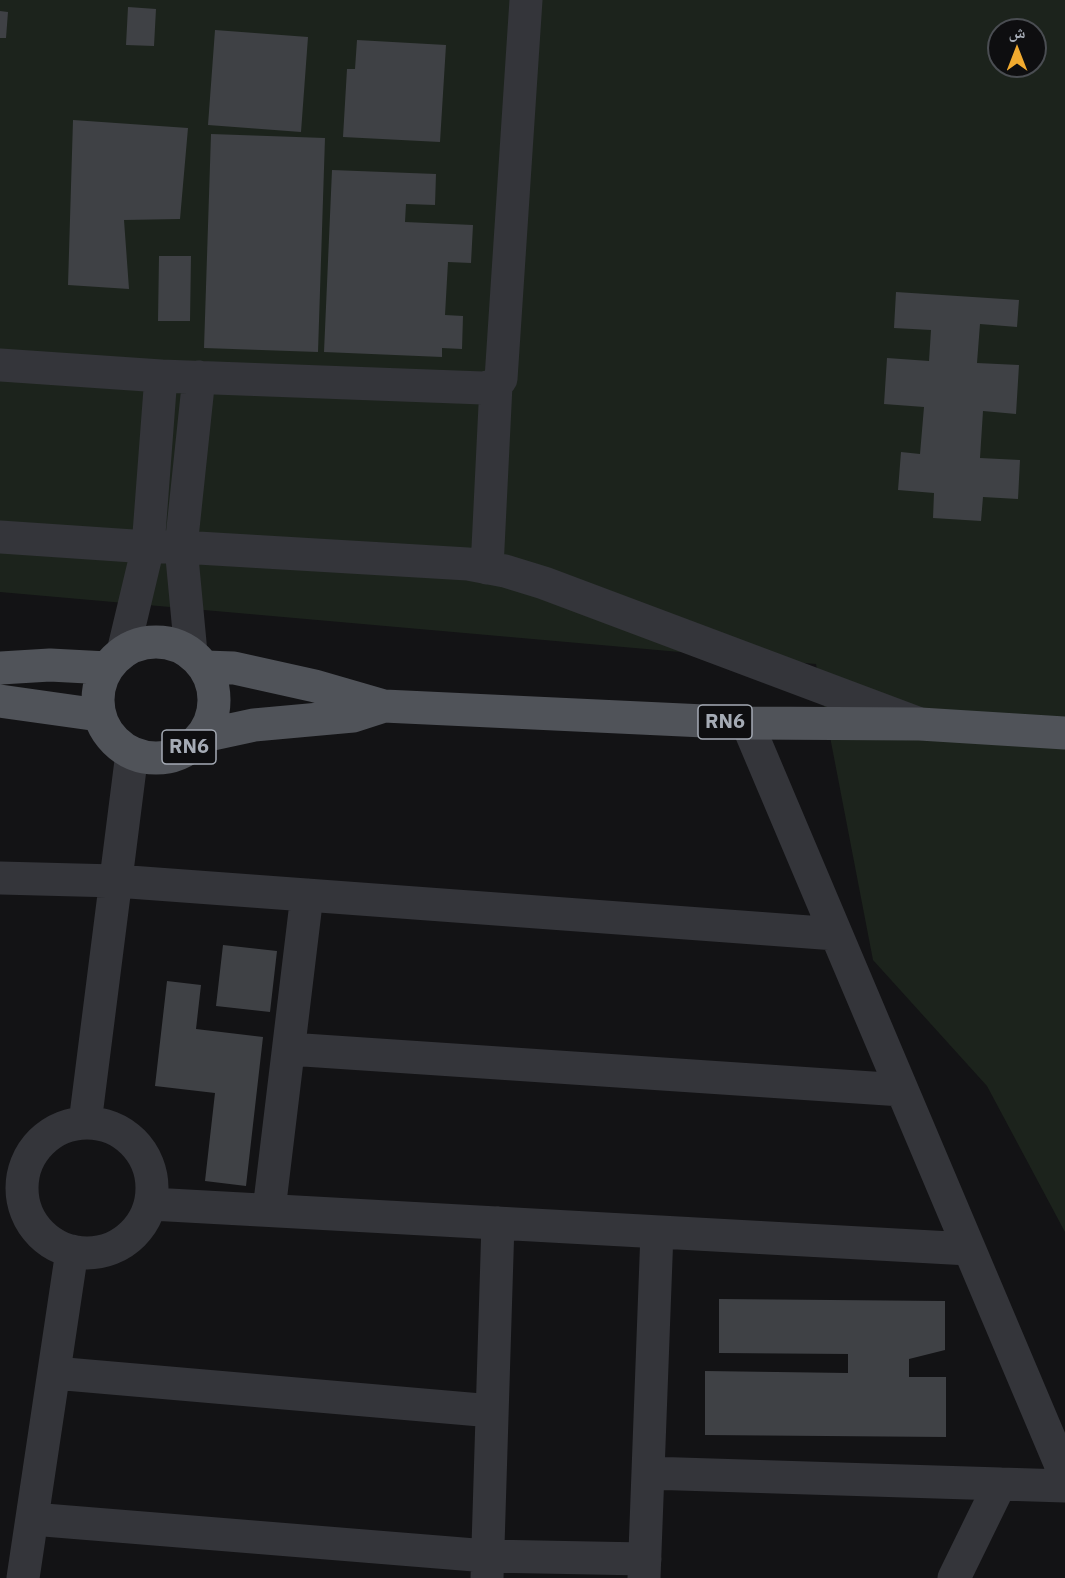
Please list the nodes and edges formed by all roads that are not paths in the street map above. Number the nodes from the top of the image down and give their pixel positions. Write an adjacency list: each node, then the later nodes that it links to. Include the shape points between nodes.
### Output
1 (526, 0): 5 (street, via 501,379)
2 (0, 365): 3 (street)
3 (161, 376): 4 (street); 8 (street)
4 (199, 377): 5 (street, via 483,388); 7 (street)
5 (496, 385): 9 (street)
6 (0, 537): 8 (street)
7 (181, 546): 8 (street); 9 (street); 11 (street)
8 (148, 547): 10 (street)
9 (487, 568): 17 (street, via 544,583)
10 (115, 660): 11 (main road, RN6, via 145,643 169,643); 12 (main road, RN6); 15 (main road, via 98,691)
11 (198, 660): 14 (main road, RN6); 19 (main road, RN6, via 214,690 214,714)
12 (0, 668)
13 (0, 701): 15 (main road)
14 (384, 706): 16 (main road, RN6); 19 (main road, RN6, via 352,716 254,726)
15 (99, 715): 20 (main road, RN6, via 111,738)
16 (747, 723): 17 (main road, RN6); 24 (street)
17 (920, 724): 18 (main road, RN6)
18 (1065, 733)
19 (203, 736): 20 (main road, RN6, via 183,753 158,759)
20 (132, 753): 22 (street)
21 (0, 878): 22 (street)
22 (116, 881): 23 (street); 27 (street)
23 (307, 895): 24 (street); 25 (street)
24 (836, 934): 26 (street)
25 (289, 1049): 26 (street); 30 (street)
26 (902, 1090): 33 (street)
27 (85, 1123): 28 (street, via 53,1133); 29 (street, via 118,1131 143,1154 150,1170)
28 (12, 1171): 34 (street, via 31,1222 42,1236)
29 (151, 1204): 30 (street); 34 (street, via 134,1233 121,1244 89,1253)
30 (269, 1210): 31 (street)
31 (498, 1222): 32 (street); 36 (street)
32 (657, 1232): 33 (street); 37 (street)
33 (969, 1249): 38 (street)
34 (72, 1251): 35 (street)
35 (54, 1373): 36 (street); 41 (street)
36 (492, 1412): 42 (street)
37 (648, 1473): 39 (street); 43 (street)
38 (1065, 1475)
39 (999, 1484): 40 (street); 45 (street)
40 (1065, 1486)
41 (32, 1519): 42 (street); 44 (street)
42 (487, 1567): 43 (street)
43 (645, 1569)
44 (23, 1578)
45 (954, 1578)

